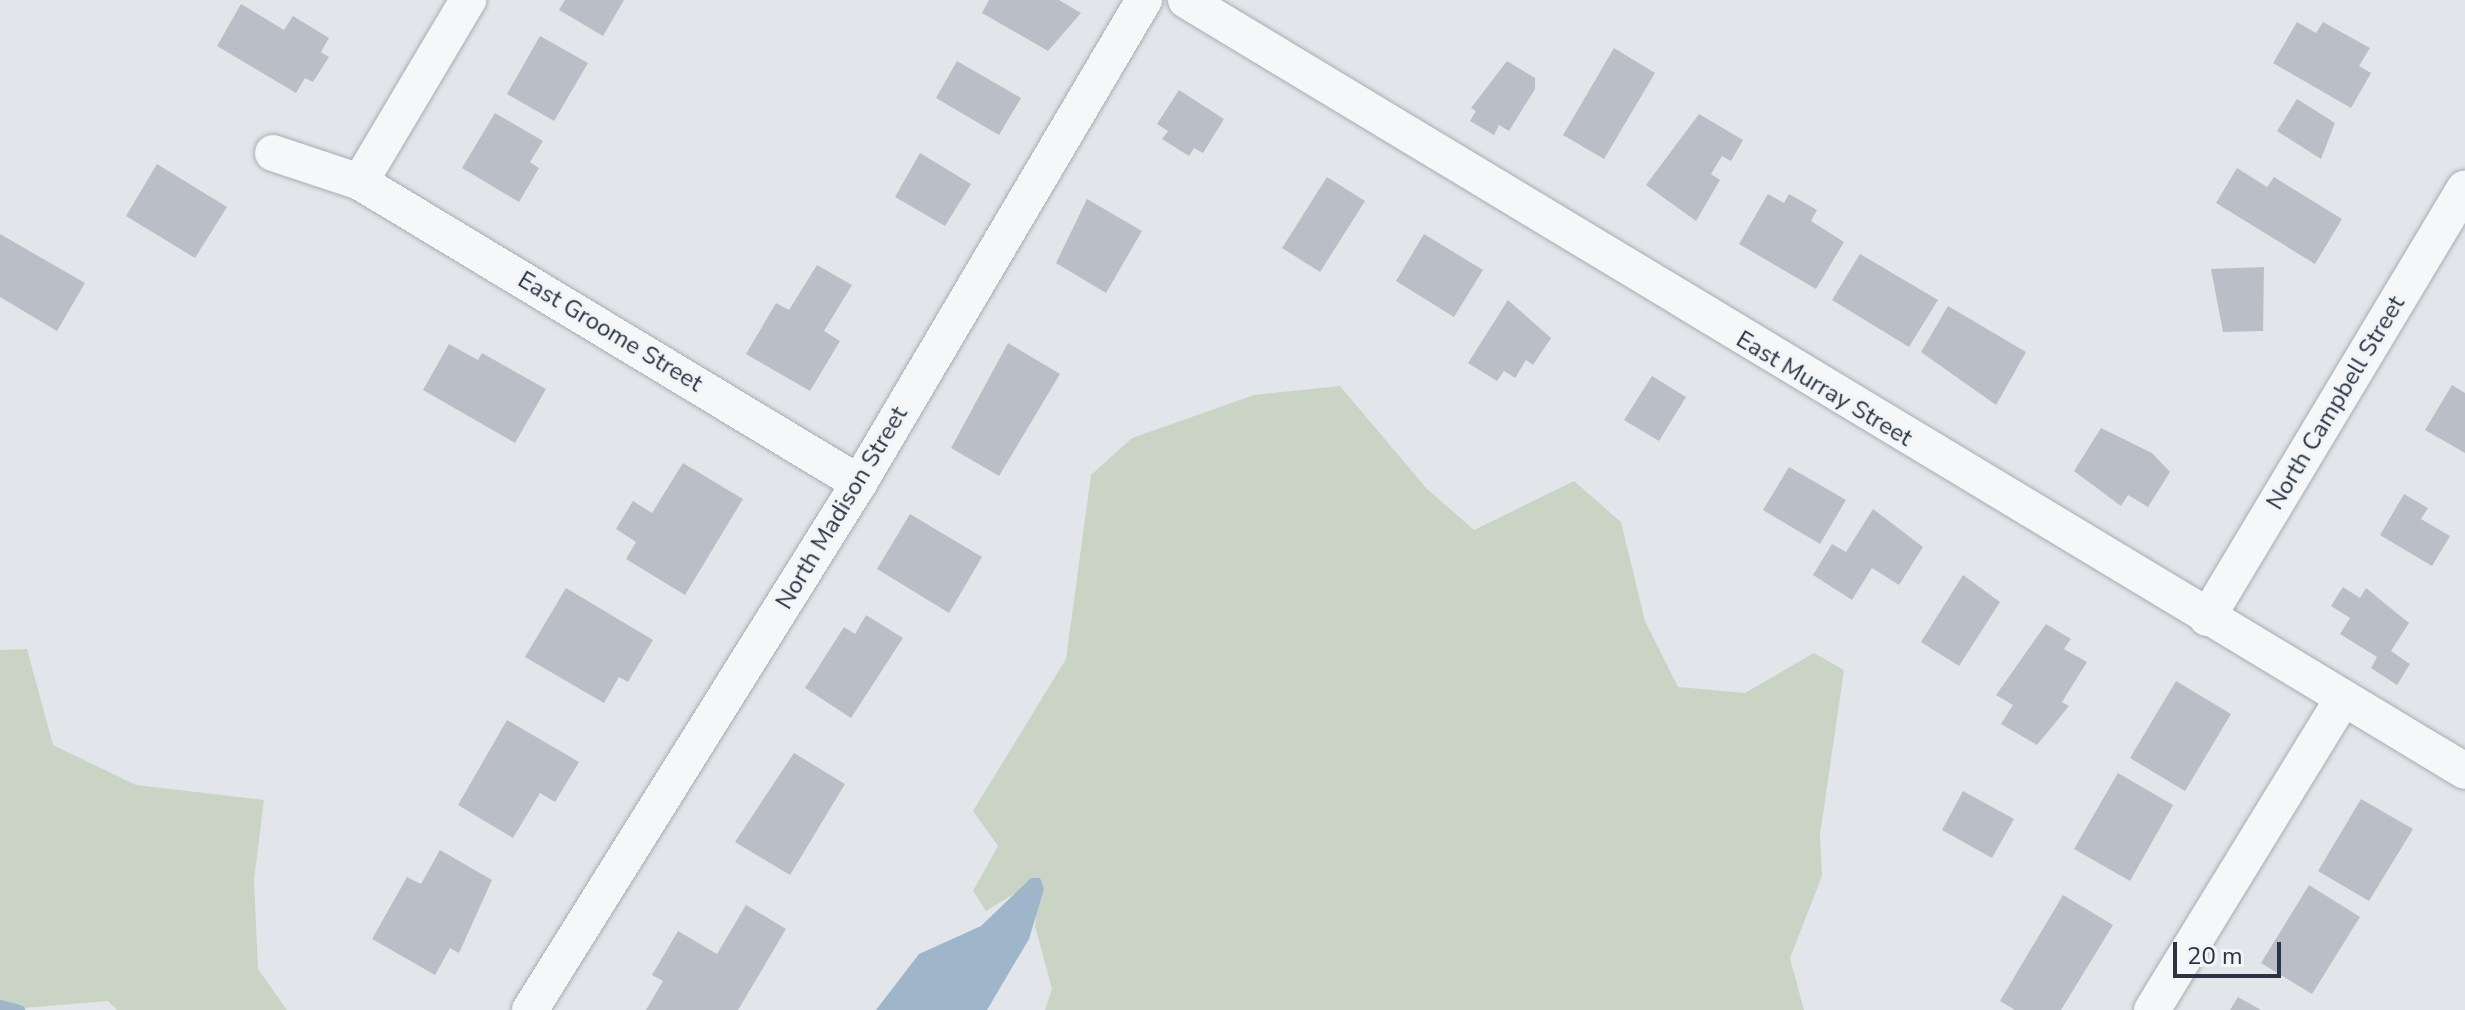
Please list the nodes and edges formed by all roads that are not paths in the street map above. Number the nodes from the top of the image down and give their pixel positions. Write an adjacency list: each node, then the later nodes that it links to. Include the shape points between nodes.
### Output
1 (468, 0): 5 (street)
2 (1144, 0): 7 (street, North Madison Street)
3 (1186, 0): 8 (street, East Murray Street)
4 (273, 153): 5 (street, East Groome Street)
5 (360, 182): 7 (street, East Groome Street)
6 (2465, 188): 8 (street, North Campbell Street)
7 (859, 483): 11 (street, North Madison Street)
8 (2207, 618): 9 (street, East Murray Street)
9 (2343, 698): 10 (street, East Murray Street); 12 (street)
10 (2465, 771)
11 (530, 1010)
12 (2152, 1010)

